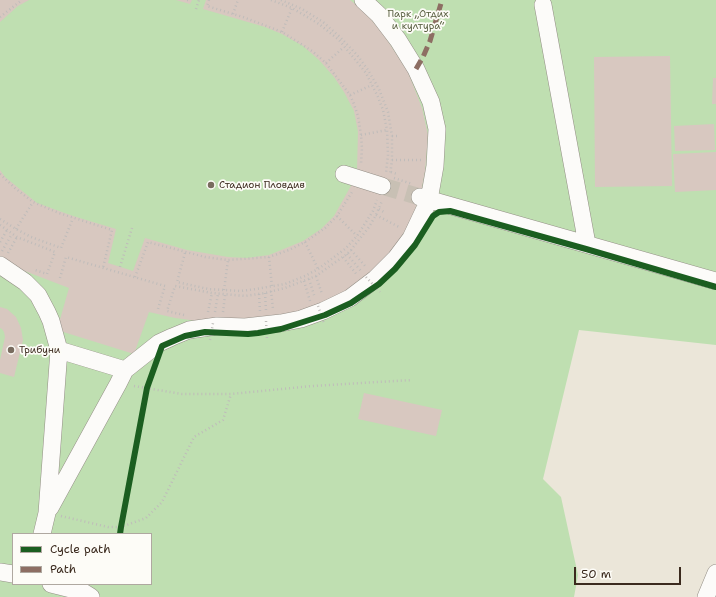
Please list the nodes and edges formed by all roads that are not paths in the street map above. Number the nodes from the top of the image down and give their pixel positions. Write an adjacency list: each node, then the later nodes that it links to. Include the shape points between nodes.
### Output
1 (363, 0): 5 (street, via 379,15 398,40 416,69 431,102 437,129 435,166)
2 (542, 5): 6 (street)
3 (351, 176): 4 (street)
4 (384, 186)
5 (422, 194): 6 (street); 10 (street, via 411,238 375,279 350,298 323,311 281,324 217,326 189,330 159,343)
6 (587, 244): 8 (street)
7 (3, 261): 9 (street, via 38,295 51,321)
8 (716, 282)
9 (59, 350): 10 (street); 11 (street)
10 (122, 377): 11 (street)
11 (47, 513): 12 (street)
12 (42, 533)
13 (0, 572): 15 (street)
14 (716, 573): 18 (street)
15 (12, 574)
16 (55, 585): 17 (street, via 83,592)
17 (91, 597)
18 (706, 597)

